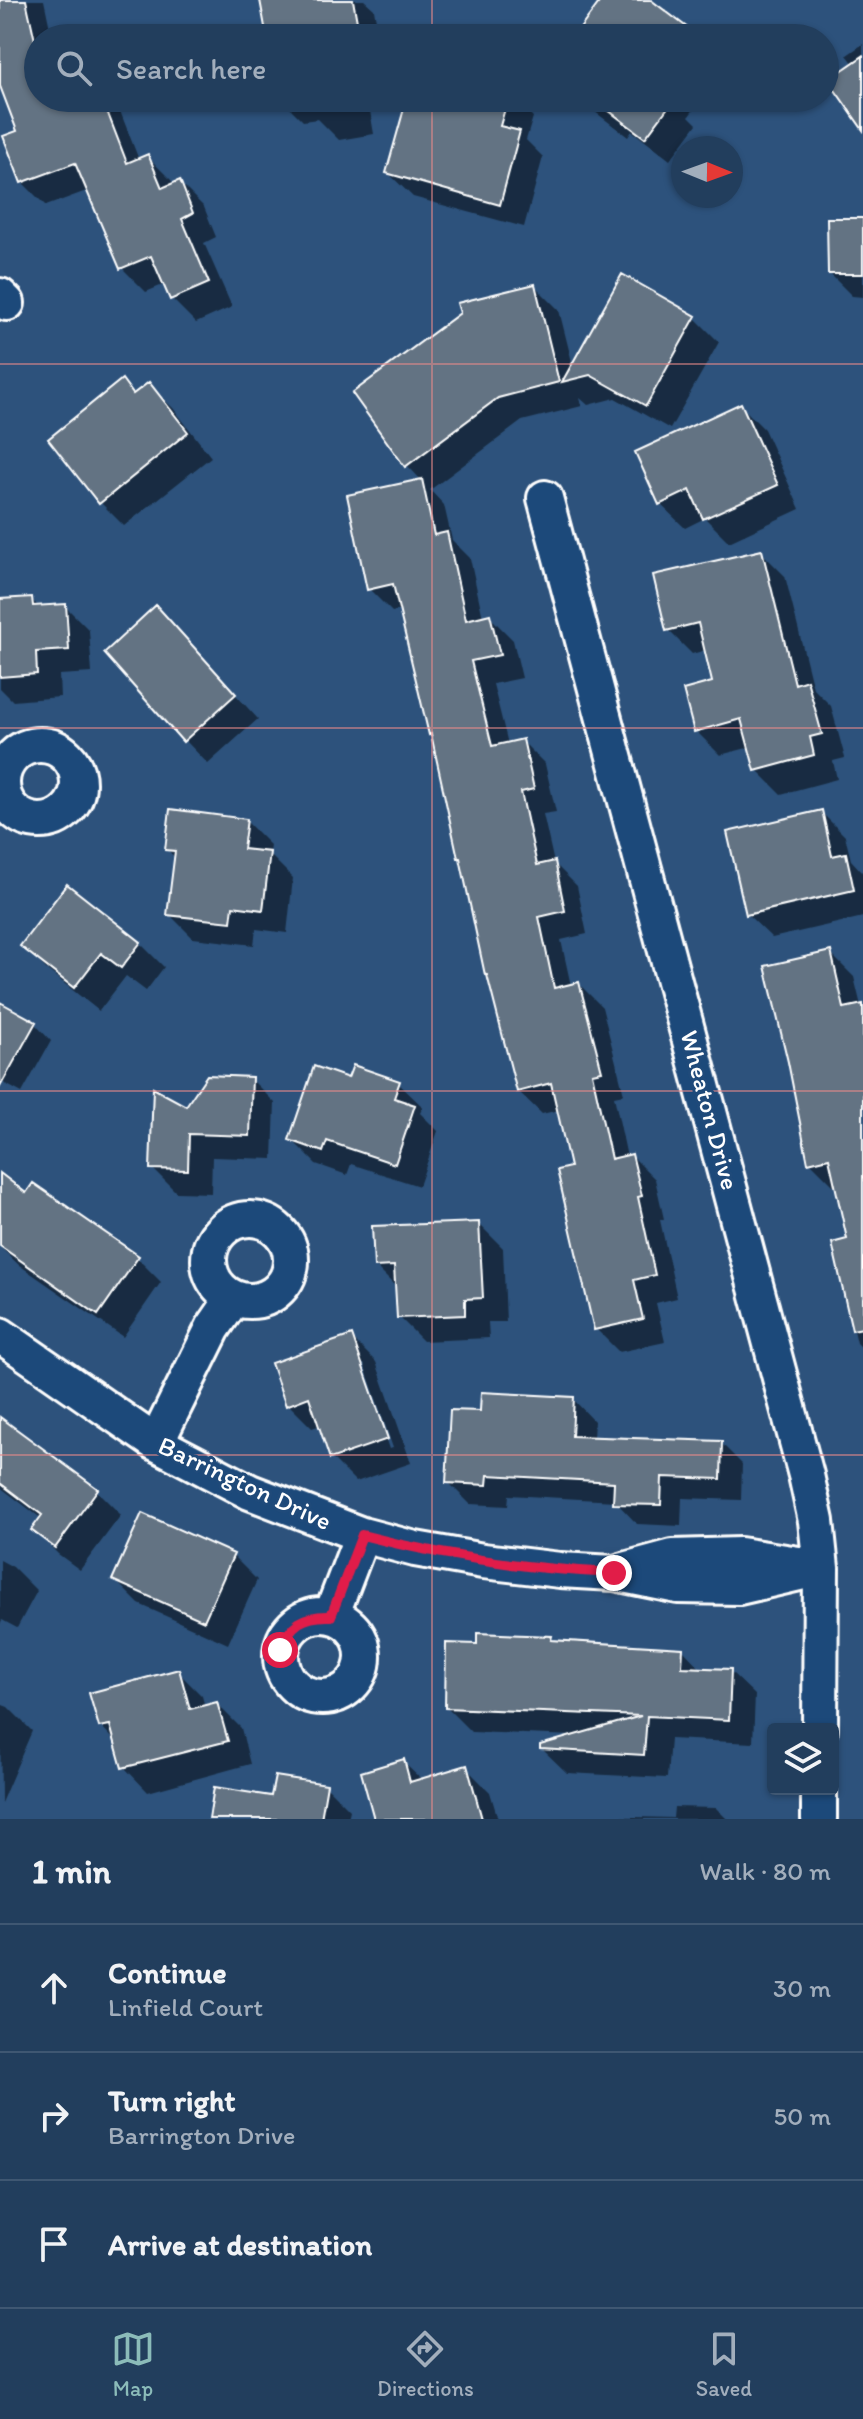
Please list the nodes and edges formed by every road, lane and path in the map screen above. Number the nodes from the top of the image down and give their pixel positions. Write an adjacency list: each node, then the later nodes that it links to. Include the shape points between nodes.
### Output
1 (545, 498): 6 (street, Wheaton Drive, via 806,1475)
2 (233, 1299): 4 (street)
3 (0, 1335): 4 (street, Barrington Drive)
4 (156, 1443): 5 (street, Barrington Drive, via 250,1492)
5 (362, 1535): 6 (street, Barrington Drive, via 415,1549 560,1570 614,1573 673,1557 740,1555); 7 (street)
6 (821, 1568): 8 (street, Wheaton Drive)
7 (331, 1616)
8 (820, 1723)
9 (819, 1795): 10 (street)
10 (819, 1819)

